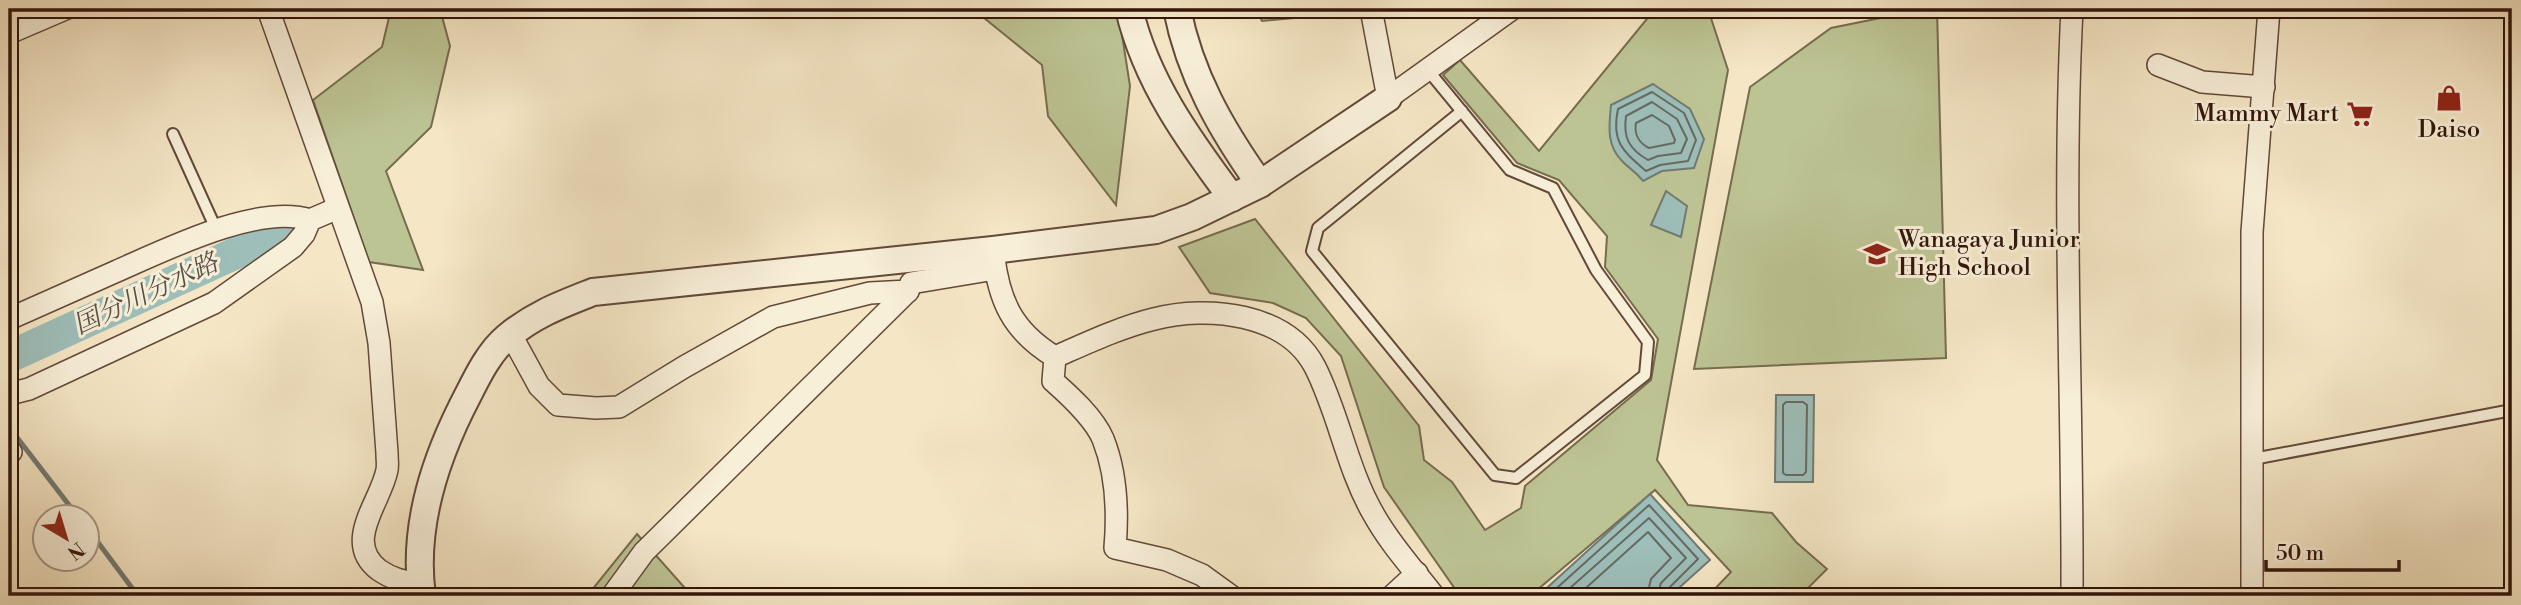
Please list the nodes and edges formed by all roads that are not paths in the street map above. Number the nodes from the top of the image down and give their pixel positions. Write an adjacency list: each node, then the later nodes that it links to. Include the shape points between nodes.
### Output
1 (65, 9): 9 (street)
2 (268, 9): 18 (street)
3 (1129, 9): 17 (street, via 1138,44 1170,111)
4 (1177, 9): 16 (street, via 1187,55 1213,111)
5 (1371, 9): 13 (street)
6 (1512, 9): 11 (street)
7 (2071, 9): 35 (street, via 2067,196)
8 (2269, 9): 12 (street)
9 (9, 33)
10 (2158, 65): 12 (street, via 2202,82)
11 (1427, 69): 13 (street); 14 (lane)
12 (2264, 87): 28 (street, via 2252,232)
13 (1388, 97): 16 (street)
14 (1462, 111): 14 (lane, via 1510,170 1553,188 1595,270 1648,342 1645,375 1516,478 1495,474 1312,251 1318,228)
15 (173, 134): 20 (lane)
16 (1260, 184): 17 (street)
17 (1231, 198): 21 (street, via 1156,230)
18 (338, 208): 19 (street); 30 (street, via 372,302 379,342 387,471 362,537 364,548 376,568)
19 (310, 220): 20 (street, via 298,216); 26 (street, via 293,247 214,303 29,389)
20 (216, 229): 23 (street)
21 (994, 259): 22 (street, via 911,283); 24 (street, via 593,292 537,314); 25 (street, via 1006,309 1033,344)
22 (908, 291): 24 (street, via 870,293 773,317 619,407 558,405 539,386 516,344); 31 (street, via 644,552)
23 (9, 319)
24 (505, 339): 30 (street, via 480,372 448,433 433,475 424,514)
25 (1055, 357): 29 (street, via 1154,319 1200,312 1253,320 1283,332 1305,349 1316,368 1369,506); 32 (street, via 1053,382 1076,401 1103,438 1118,514 1115,548 1167,560 1202,575)
26 (9, 394)
27 (2512, 410): 28 (lane)
28 (2253, 459): 36 (street)
29 (1417, 573): 33 (street); 34 (street)
30 (421, 590)
31 (612, 596)
32 (1231, 596)
33 (1392, 596)
34 (1434, 596)
35 (2072, 596)
36 (2252, 596)

